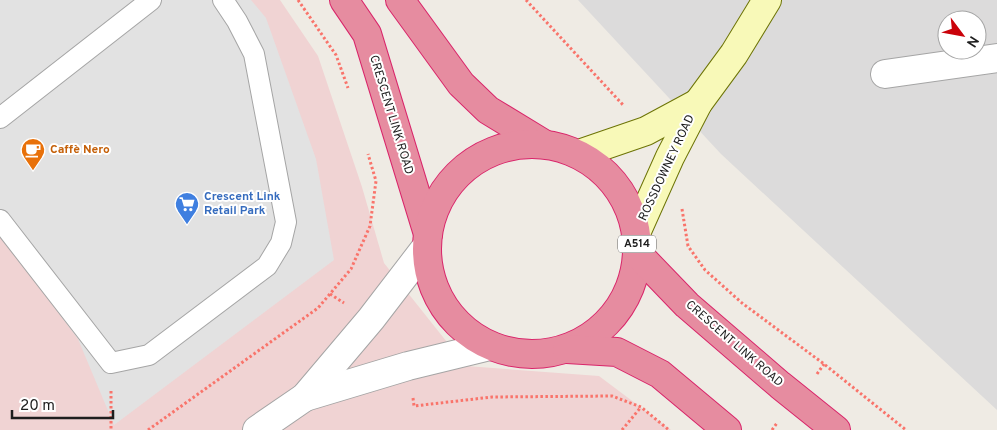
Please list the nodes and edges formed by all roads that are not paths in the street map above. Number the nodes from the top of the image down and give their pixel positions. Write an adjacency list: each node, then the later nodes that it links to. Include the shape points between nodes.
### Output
1 (152, 0): 9 (lane)
2 (223, 0): 12 (lane, via 254,54 286,222 281,243 267,266 149,355 111,363)
3 (344, 0): 13 (highway, CRESCENT LINK ROAD / A514, via 367,34)
4 (400, 0): 10 (highway, CRESCENT LINK ROAD / A514, via 461,84 488,110)
5 (767, 0): 8 (street, ROSSDOWNEY ROAD, via 734,54)
6 (997, 58): 7 (street)
7 (885, 74)
8 (698, 103): 11 (street, ROSSDOWNEY ROAD, via 646,131); 14 (street, ROSSDOWNEY ROAD, via 670,157)
9 (0, 118)
10 (544, 144): 11 (highway, CRESCENT LINK ROAD / A514); 13 (highway, CRESCENT LINK ROAD / A514, via 526,143 492,151 462,169 438,200)
11 (580, 154): 14 (highway, CRESCENT LINK ROAD / A514, via 615,183 630,210)
12 (0, 220)
13 (427, 240): 15 (highway, CRESCENT LINK ROAD / A514, via 429,272 445,309 474,337); 17 (street, via 371,319)
14 (637, 243): 16 (highway, CRESCENT LINK ROAD / A514, via 635,270 616,313 600,330); 20 (highway, CRESCENT LINK ROAD / A514, via 687,305)
15 (490, 346): 16 (highway, CRESCENT LINK ROAD / A514, via 530,355); 17 (street, via 408,366)
16 (566, 349): 19 (highway, CRESCENT LINK ROAD / A514, via 618,352 660,374)
17 (305, 397): 18 (street)
18 (257, 430)
19 (727, 430)
20 (836, 430)

